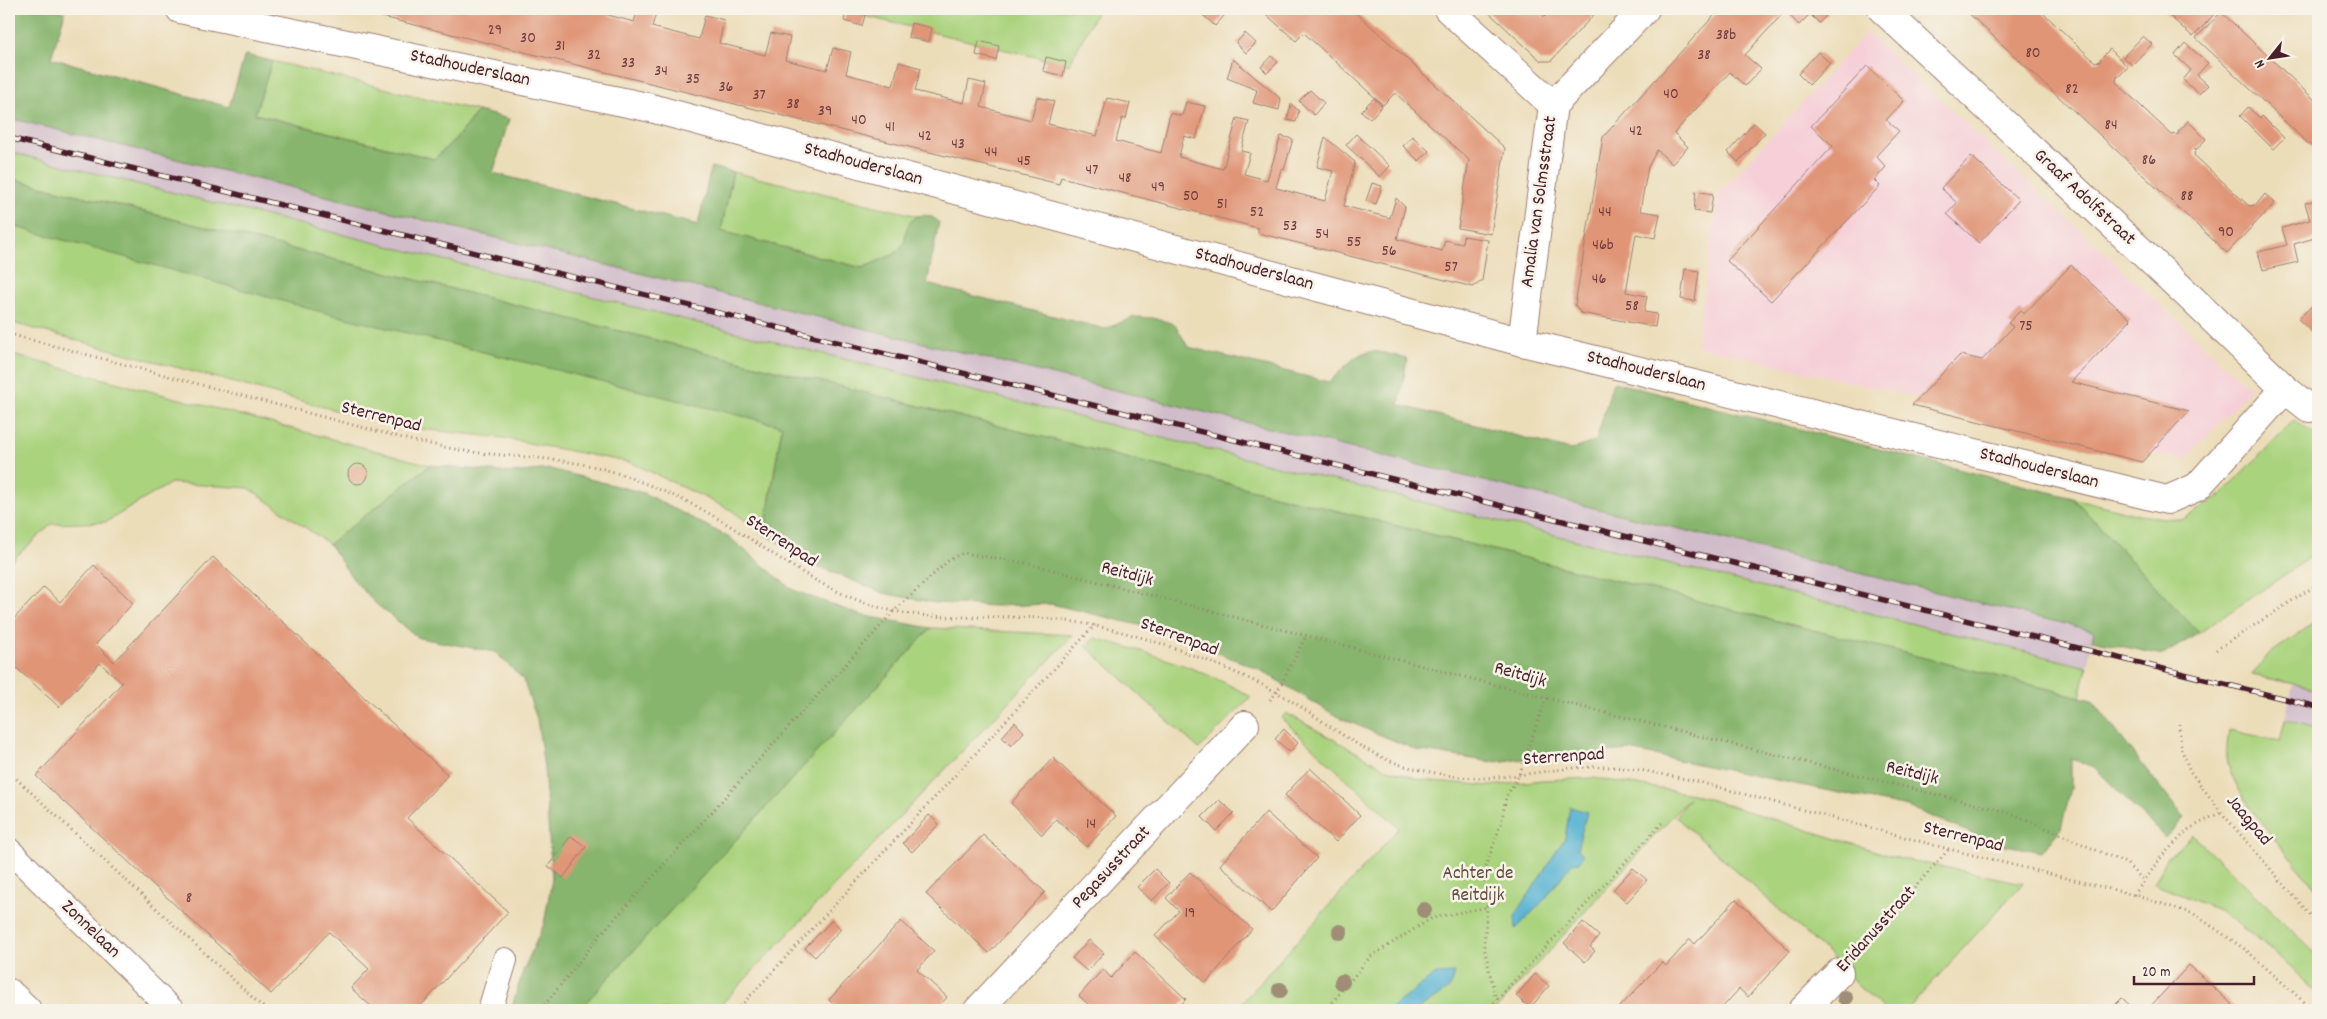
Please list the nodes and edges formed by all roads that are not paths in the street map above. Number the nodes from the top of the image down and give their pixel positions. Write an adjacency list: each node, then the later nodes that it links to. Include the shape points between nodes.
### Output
1 (180, 9): 6 (street, Stadhouderslaan, via 647,106)
2 (1448, 9): 5 (street)
3 (1645, 9): 5 (street, Amalia van Solmsstraat)
4 (1882, 9): 7 (street, Graaf Adolfstraat)
5 (1553, 105): 6 (street, Amalia van Solmsstraat)
6 (1522, 342): 7 (street, Stadhouderslaan, via 2167,500 2198,487)
7 (2285, 390): 8 (street, Graaf Adolfstraat, via 2309,408)
8 (2318, 406)
9 (1245, 725): 17 (street, Pegasusstraat)
10 (9, 850): 15 (lane, Zonnelaan)
11 (505, 960): 16 (lane)
12 (1839, 973): 18 (street, Eridanusstraat)
13 (9, 993): 14 (street)
14 (27, 1010)
15 (172, 1010)
16 (490, 1010)
17 (978, 1010)
18 (1803, 1010)

